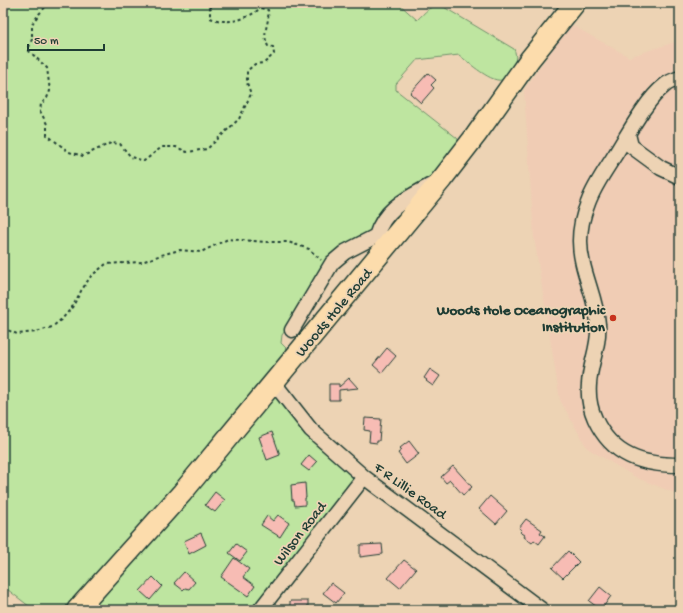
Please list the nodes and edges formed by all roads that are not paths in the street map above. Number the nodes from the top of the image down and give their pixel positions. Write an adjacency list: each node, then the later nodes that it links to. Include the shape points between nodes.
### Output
1 (575, 3): 5 (highway, Woods Hole Road, via 530,59)
2 (680, 78): 3 (street, via 668,83 659,91)
3 (628, 134): 4 (street, via 631,146 661,168); 10 (street, via 594,189 582,221 582,259 598,323 598,344 588,394 600,429 613,445 646,462)
4 (680, 177)
5 (442, 179): 6 (street, via 398,204 379,226); 7 (highway, Woods Hole Road)
6 (376, 236): 7 (street); 8 (street, via 346,252 332,263)
7 (374, 262): 9 (highway, Woods Hole Road)
8 (292, 330)
9 (274, 383): 11 (street, F R Lillie Road, via 311,430); 12 (highway, Woods Hole Road, via 182,493)
10 (680, 465)
11 (364, 477): 13 (street, Wilson Road); 14 (street, F R Lillie Road)
12 (77, 610)
13 (260, 610)
14 (542, 610)

